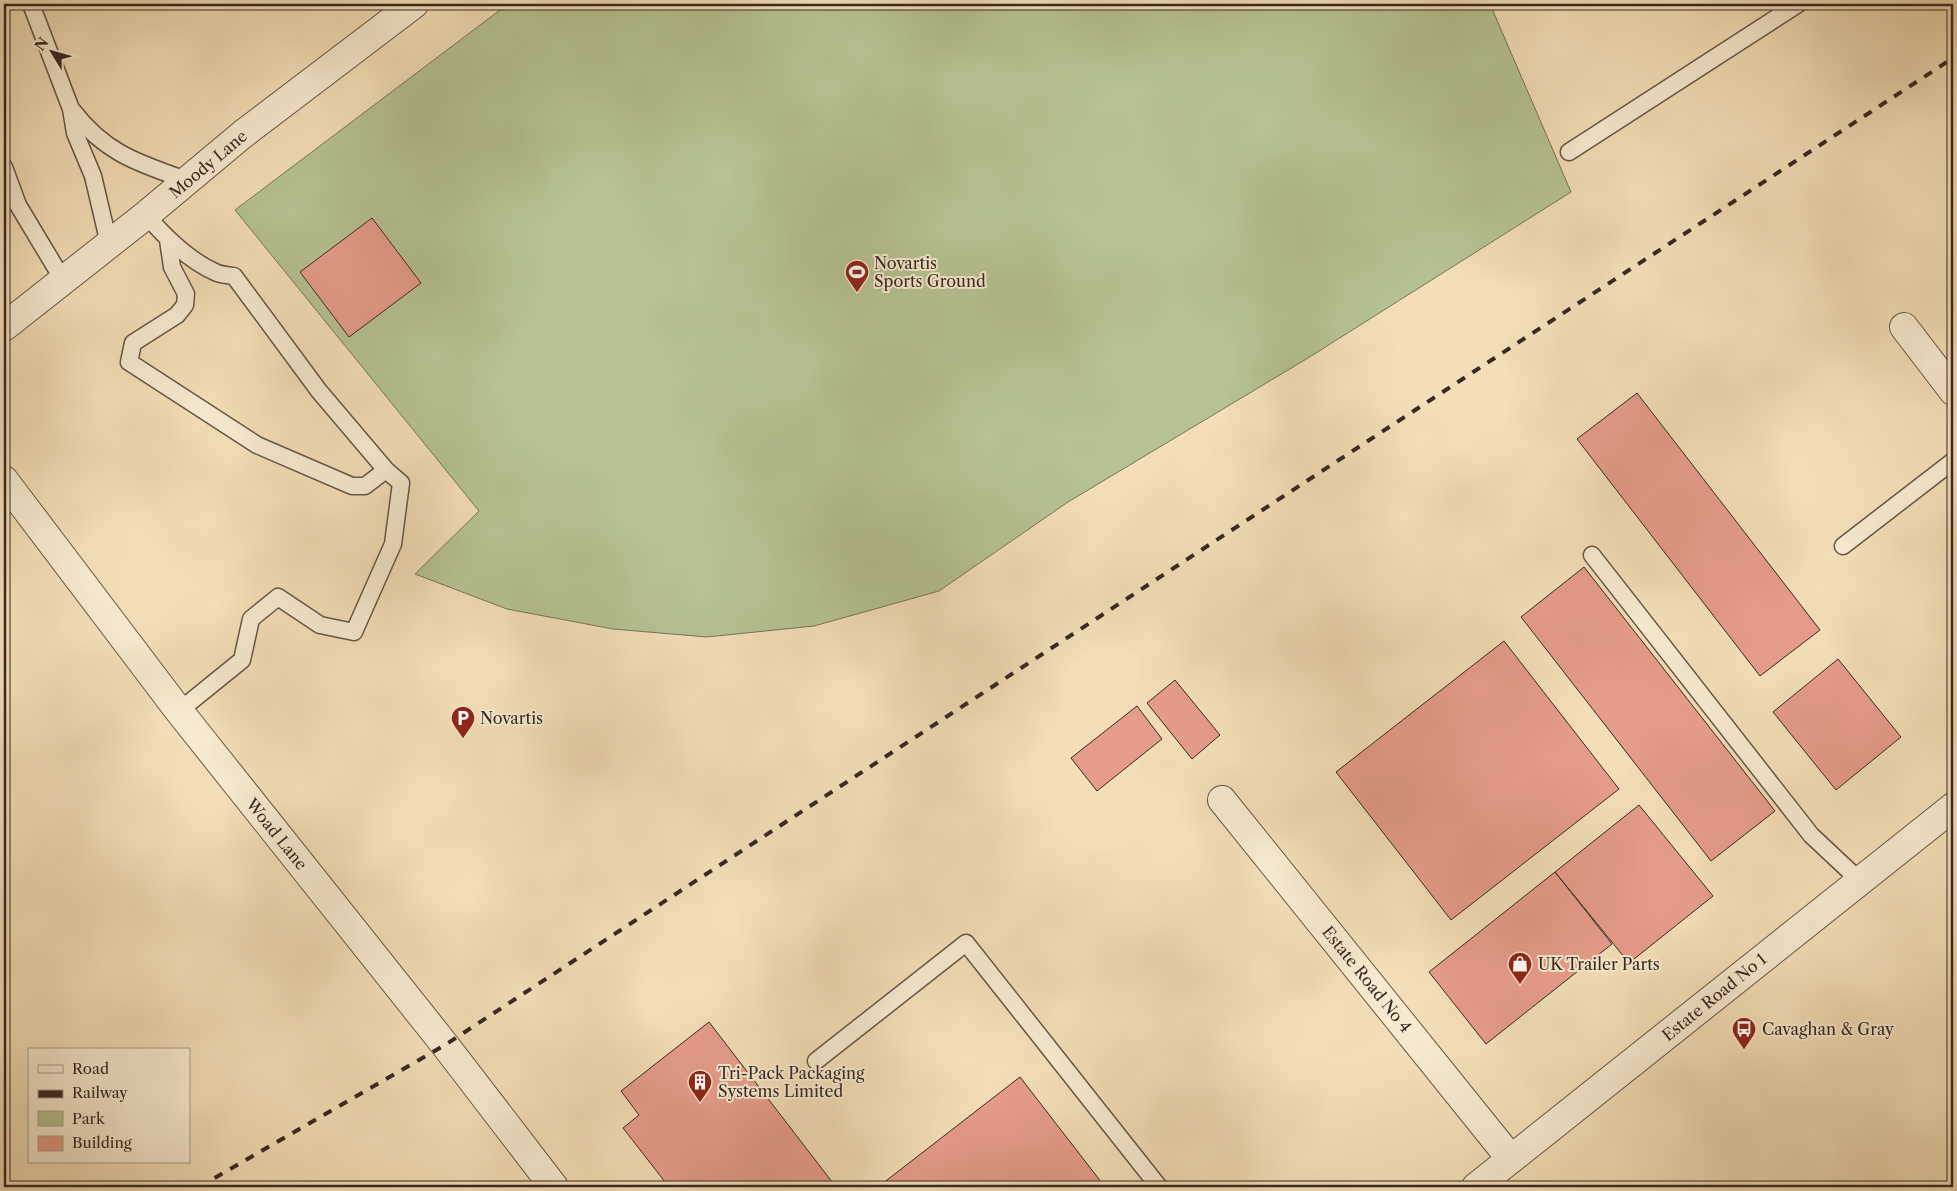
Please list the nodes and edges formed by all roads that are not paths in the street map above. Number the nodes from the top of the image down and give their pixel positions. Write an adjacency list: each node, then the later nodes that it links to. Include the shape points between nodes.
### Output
1 (31, 4): 4 (lane)
2 (414, 4): 7 (street, Moody Lane)
3 (1798, 4): 5 (lane)
4 (71, 109): 7 (lane, via 86,128 118,153); 10 (lane, via 75,133 93,176)
5 (1569, 152)
6 (4, 167): 11 (lane, via 18,205)
7 (186, 180): 8 (street, Moody Lane)
8 (146, 215): 9 (lane); 10 (street, Moody Lane)
9 (168, 240): 16 (lane, via 216,273 234,276 319,391); 16 (lane, via 172,267 186,294 185,305 176,315 133,343 129,362 257,445 352,486 364,486)
10 (110, 244): 11 (street, Moody Lane)
11 (63, 280): 12 (street, Moody Lane)
12 (4, 327)
13 (1904, 327): 14 (street)
14 (1953, 392)
15 (1953, 461): 18 (lane)
16 (386, 470): 20 (lane, via 400,483 393,544 354,632 320,625 278,597 251,619 242,660)
17 (4, 480): 20 (street, Woad Lane)
18 (1843, 546)
19 (1592, 555): 23 (lane, via 1811,835)
20 (180, 711): 26 (street, Woad Lane)
21 (1222, 800): 25 (street, Estate Road No 4)
22 (1953, 807): 23 (street, Estate Road No 1)
23 (1860, 881): 25 (street, Estate Road No 1)
24 (816, 1061): 27 (lane, via 966,943)
25 (1511, 1159): 28 (street, Estate Road No 1)
26 (554, 1187)
27 (1159, 1187)
28 (1476, 1187)

